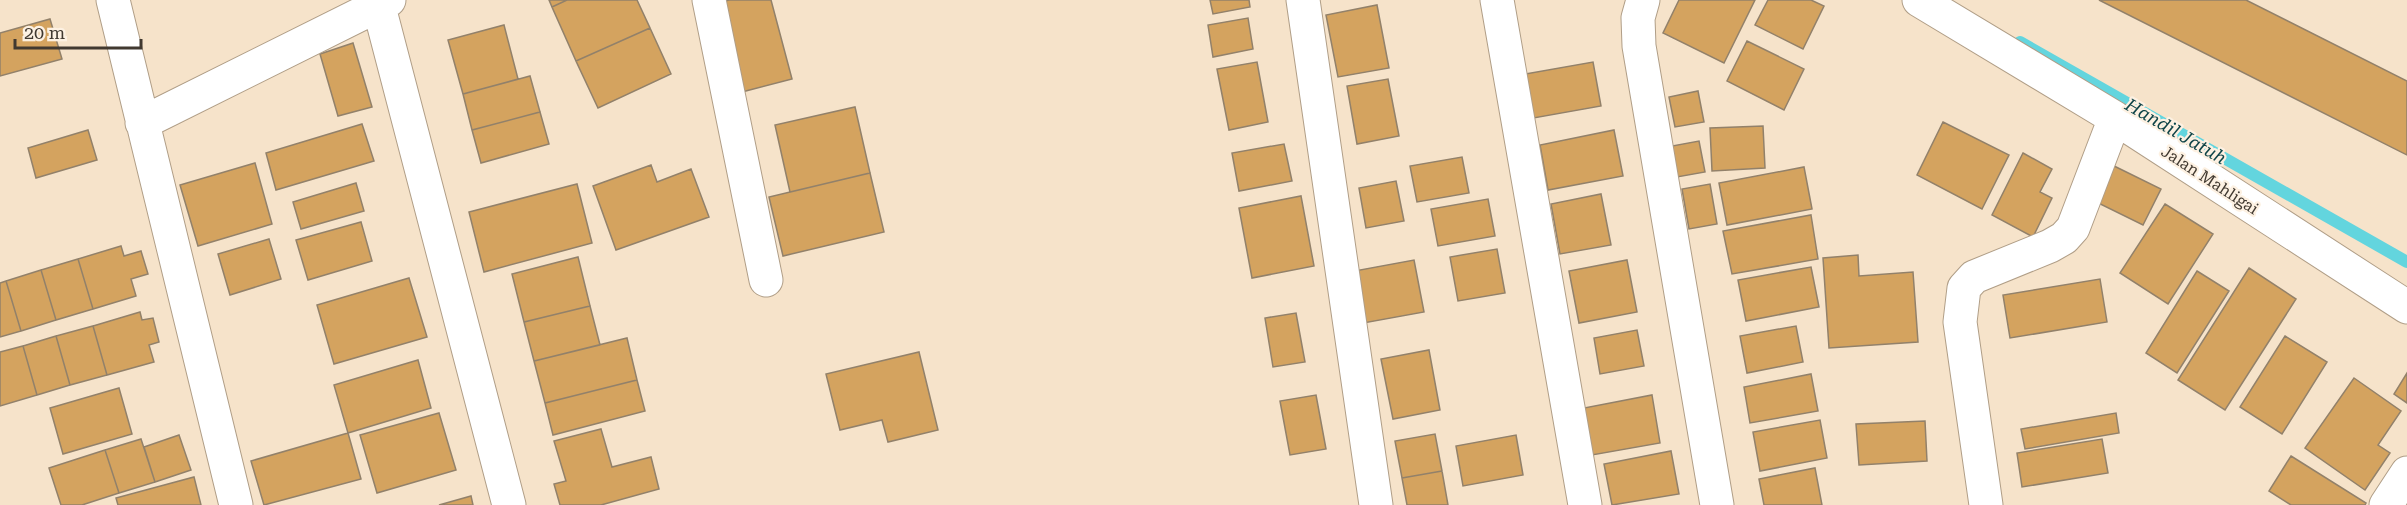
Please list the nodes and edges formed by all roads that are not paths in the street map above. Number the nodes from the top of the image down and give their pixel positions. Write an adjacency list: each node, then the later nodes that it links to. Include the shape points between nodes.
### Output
1 (113, 0): 9 (street)
2 (708, 0): 10 (street)
3 (1303, 0): 15 (street)
4 (1497, 0): 16 (street)
5 (1644, 0): 17 (street, via 1638,18 1639,46)
6 (1919, 0): 8 (street, Jalan Mahligai)
7 (384, 3): 9 (street); 14 (street)
8 (2115, 118): 11 (street, Jalan Mahligai); 18 (street, via 2073,228 2050,246 1974,277 1964,288 1960,322)
9 (142, 123): 13 (street)
10 (766, 280)
11 (2407, 307)
12 (2407, 473): 19 (street)
13 (236, 505)
14 (509, 505)
15 (1376, 505)
16 (1585, 505)
17 (1717, 505)
18 (1986, 505)
19 (2386, 505)

